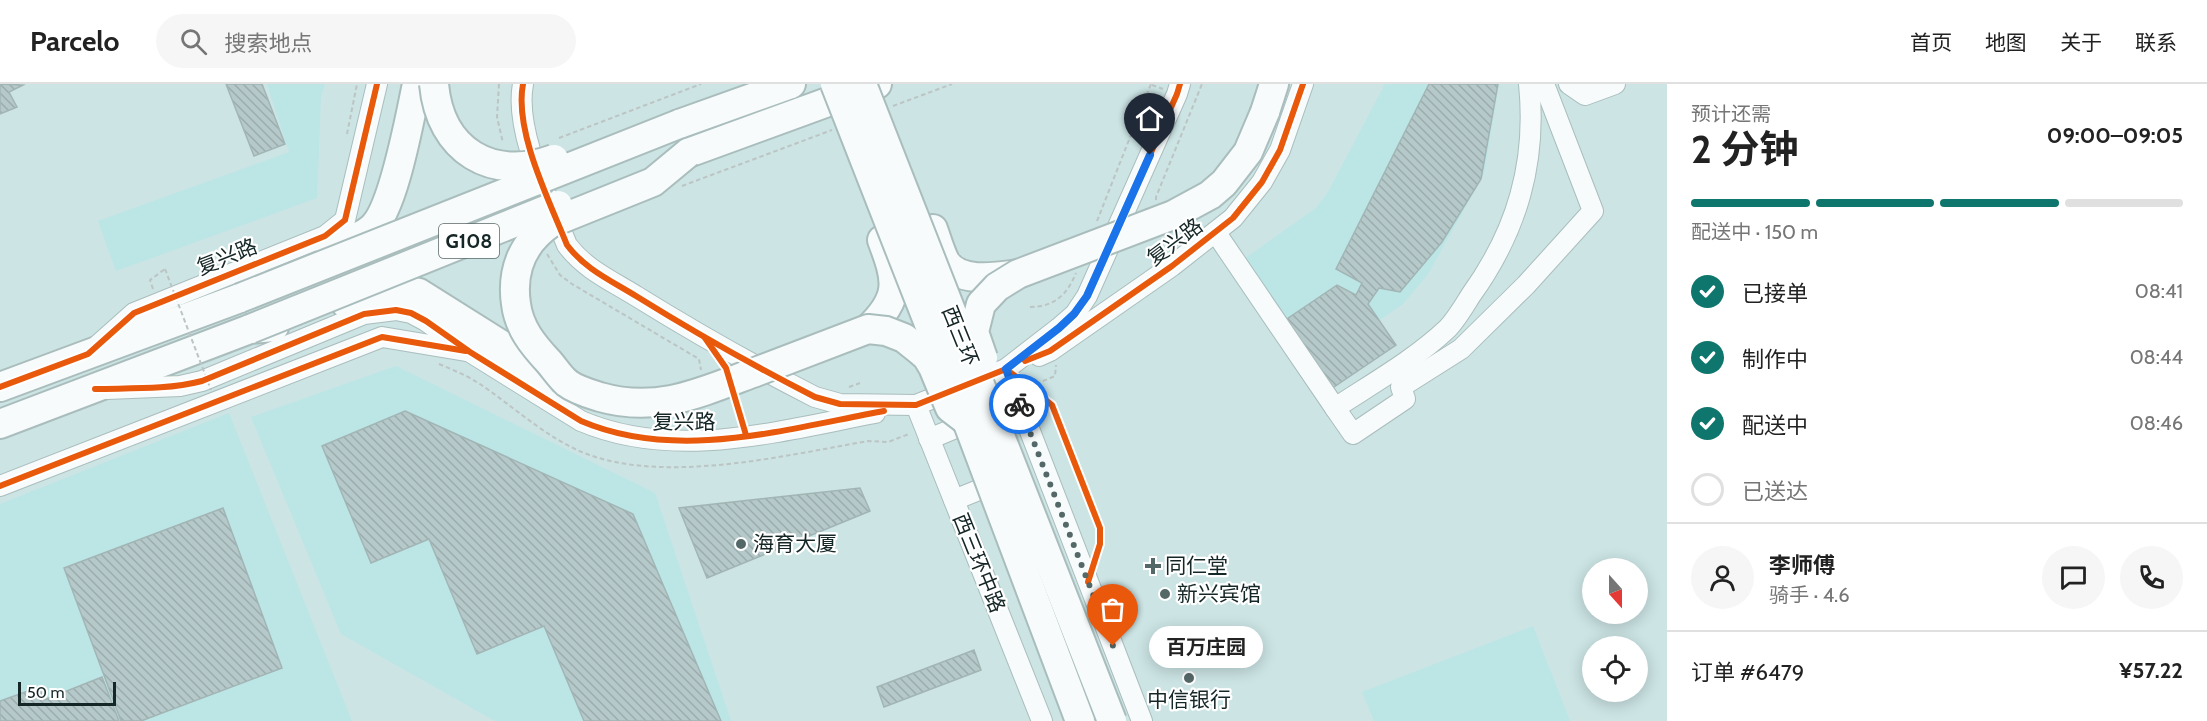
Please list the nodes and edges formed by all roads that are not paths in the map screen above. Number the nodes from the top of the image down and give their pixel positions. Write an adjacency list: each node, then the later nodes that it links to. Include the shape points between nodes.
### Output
1 (377, 84): 26 (street, 复兴路, via 345,219 325,236 134,313)
2 (417, 84): 22 (highway, bridge, via 392,188 374,227 276,272)
3 (434, 84): 17 (highway, bridge, via 439,110 453,137 473,156 509,168 547,162 635,128)
4 (523, 84): 32 (street, via 522,121 528,146 567,245 582,263 815,398 840,404)
5 (790, 84): 17 (highway, 复兴路 / G108)
6 (835, 84): 19 (highway, 西三环, bridge)
7 (862, 84): 19 (highway, 西三环, bridge)
8 (1180, 84): 27 (street, via 1087,296 1059,328)
9 (1274, 84): 16 (highway)
10 (1303, 84): 20 (street, 复兴路, via 1271,166 1249,201)
11 (1529, 84): 33 (street, via 1527,167 1517,210 1486,275 1448,327 1404,363)
12 (1544, 84): 33 (street, via 1593,211 1461,350 1401,387 1405,399 1353,434)
13 (1569, 84): 14 (street, via 1585,95)
14 (1615, 84)
15 (881, 97): 18 (highway, 复兴路 / G108)
16 (1264, 98): 21 (highway, bridge, via 1248,152 1231,176 1210,195 1173,215)
17 (679, 124): 22 (highway, 复兴路 / G108, bridge)
18 (688, 153): 23 (highway, 复兴路 / G108, bridge); 28 (highway, bridge, via 653,182 551,223 524,249 514,284 518,318 533,345)
19 (888, 186): 21 (highway, bridge, via 925,210 946,263 955,270 985,278); 24 (highway, via 872,213 895,284 881,317); 34 (highway, 西三环, bridge)
20 (1216, 234): 27 (street, 复兴路, via 1050,351); 33 (street)
21 (1017, 274): 34 (highway, bridge, via 987,295 974,326 994,386)
22 (240, 298): 26 (highway, 复兴路 / G108)
23 (250, 329): 28 (highway, bridge, via 294,325 381,291 408,290 429,298 546,374); 30 (highway, 复兴路 / G108)
24 (868, 329): 28 (highway, bridge, via 673,401 629,403 594,395); 34 (highway, bridge, via 904,338 927,357 950,408)
25 (470, 352): 30 (street, 复兴路, via 411,313 381,311 364,314 202,381 171,387); 32 (street, 复兴路, via 581,421 600,429 667,441 746,435); 38 (street, 复兴路, via 382,337)
26 (88, 354): 29 (highway, 复兴路 / G108)
27 (1006, 369): 31 (street); 32 (street, 复兴路)
28 (567, 383)
29 (0, 387)
30 (95, 389): 35 (highway, 复兴路 / G108)
31 (1018, 402): 36 (street); 37 (street)
32 (916, 405): 36 (street, 西三环中路)
33 (1335, 408)
34 (978, 416): 41 (highway, 西三环, bridge); 42 (highway, 西三环, bridge)
35 (0, 424)
36 (930, 439): 39 (street, 西三环中路)
37 (1042, 464): 39 (street); 43 (street)
38 (0, 486)
39 (954, 500): 40 (street, 西三环中路)
40 (1042, 721)
41 (1080, 721)
42 (1112, 721)
43 (1142, 721)

